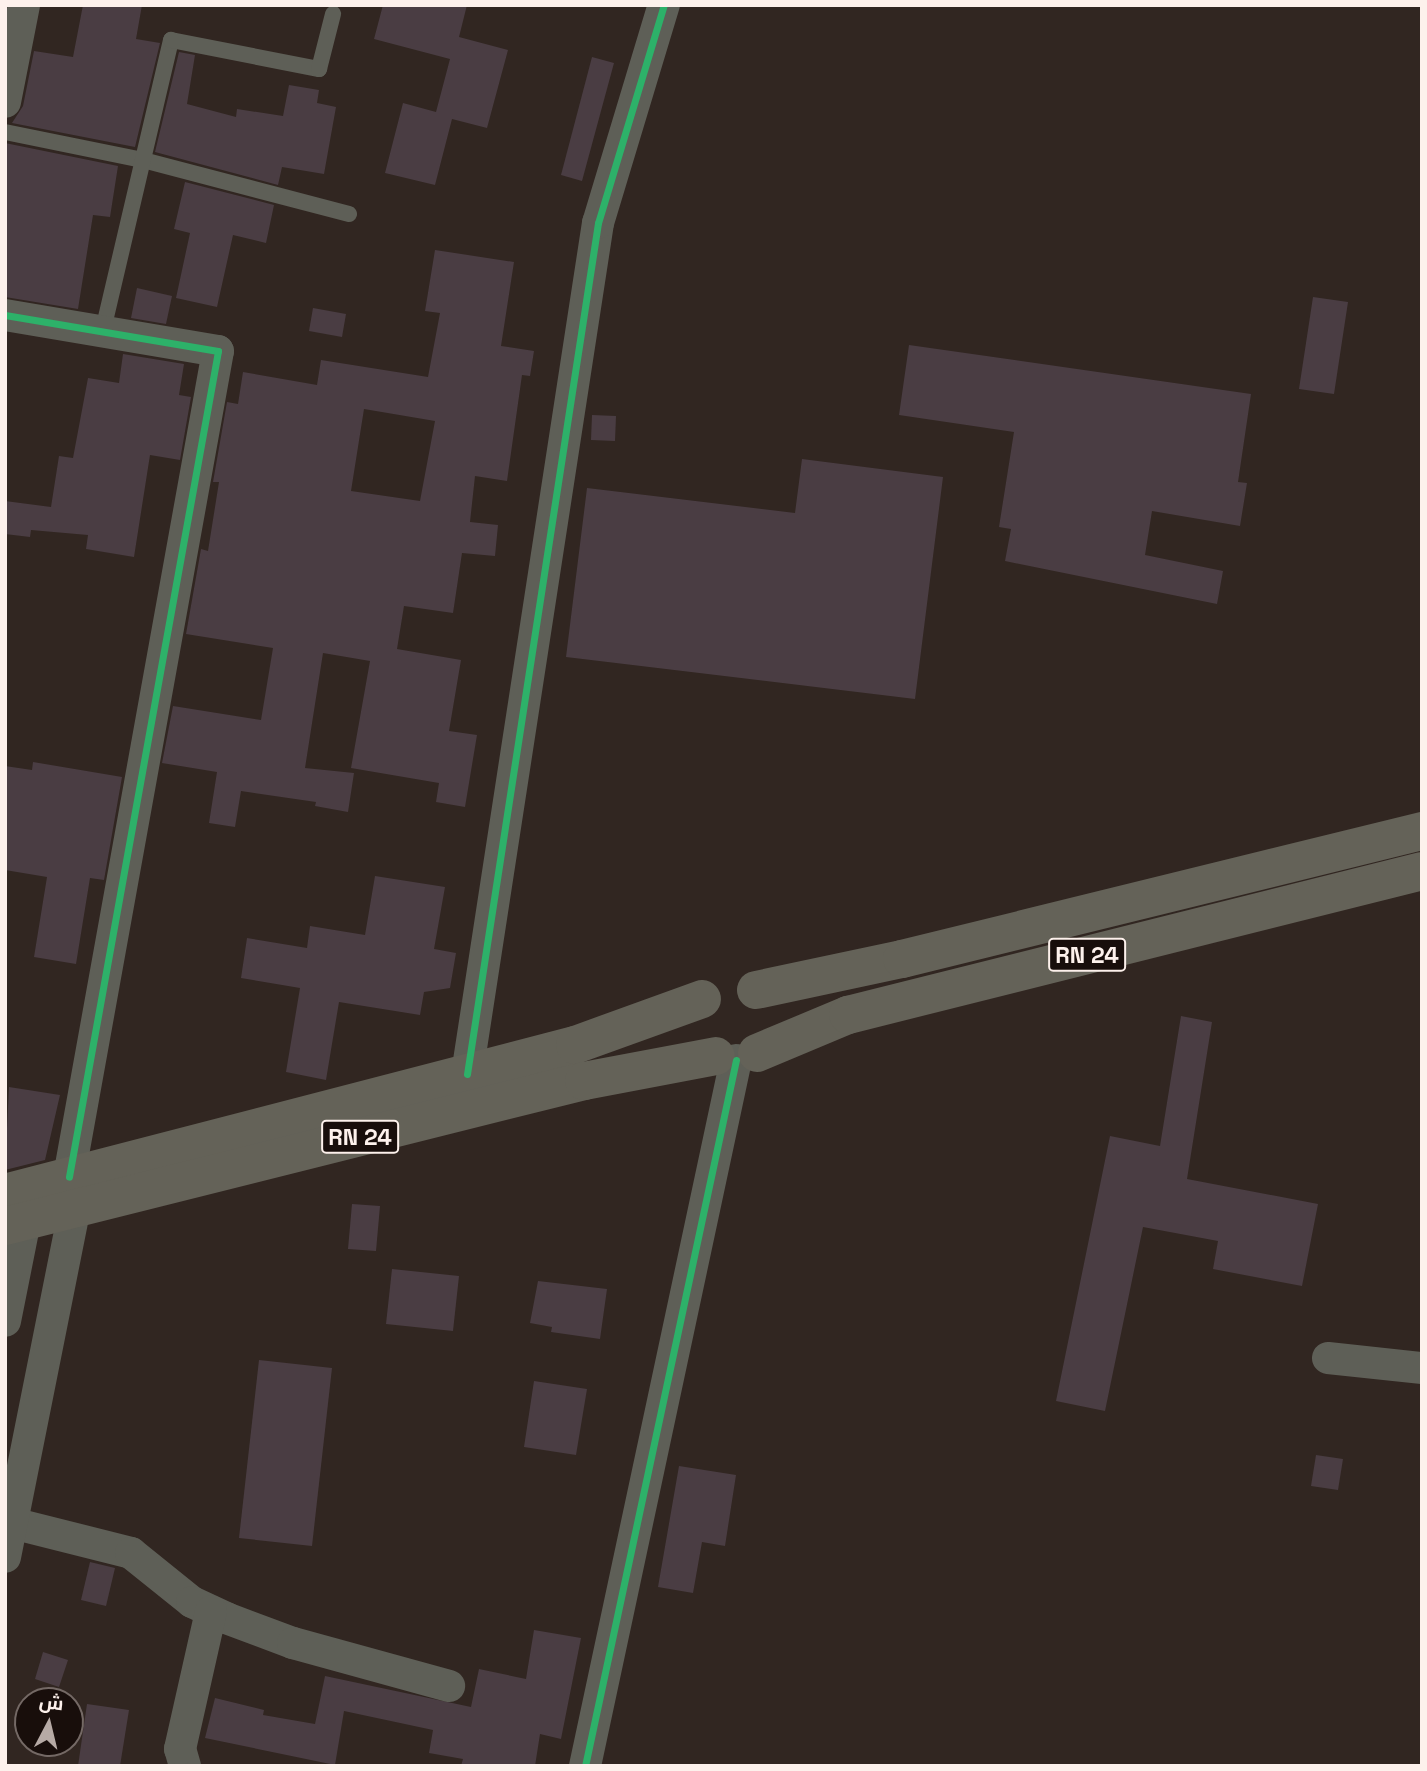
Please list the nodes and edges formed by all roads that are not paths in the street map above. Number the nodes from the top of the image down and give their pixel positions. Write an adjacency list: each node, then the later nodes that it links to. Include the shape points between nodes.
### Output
1 (24, 5): 4 (street)
2 (664, 5): 16 (street, via 598,223)
3 (333, 14): 7 (lane, via 319,69 171,40)
4 (10, 49): 5 (street)
5 (5, 102)
6 (5, 132): 7 (lane)
7 (143, 160): 8 (lane); 10 (lane)
8 (349, 214)
9 (5, 315): 10 (street)
10 (103, 330): 17 (street, via 218,351)
11 (1422, 831): 13 (highway, RN 24, via 902,960)
12 (1422, 871): 15 (highway, RN 24, via 848,1014)
13 (756, 990): 14 (highway, via 746,985 721,985); 15 (highway, via 765,999 772,1021 770,1033)
14 (702, 999): 15 (highway, via 695,1024 698,1037); 16 (highway, RN 24, via 610,1035)
15 (736, 1056): 17 (highway, RN 24, via 584,1081); 27 (street)
16 (467, 1074): 17 (highway, RN 24)
17 (72, 1193): 18 (highway, RN 24); 22 (street)
18 (12, 1214): 19 (street)
19 (5, 1321)
20 (1328, 1358): 21 (street)
21 (1422, 1368)
22 (12, 1523): 23 (street); 24 (street, via 131,1553 192,1602)
23 (5, 1557)
24 (211, 1611): 25 (street, via 293,1643); 26 (street, via 180,1749)
25 (449, 1686)
26 (186, 1766)
27 (586, 1766)

